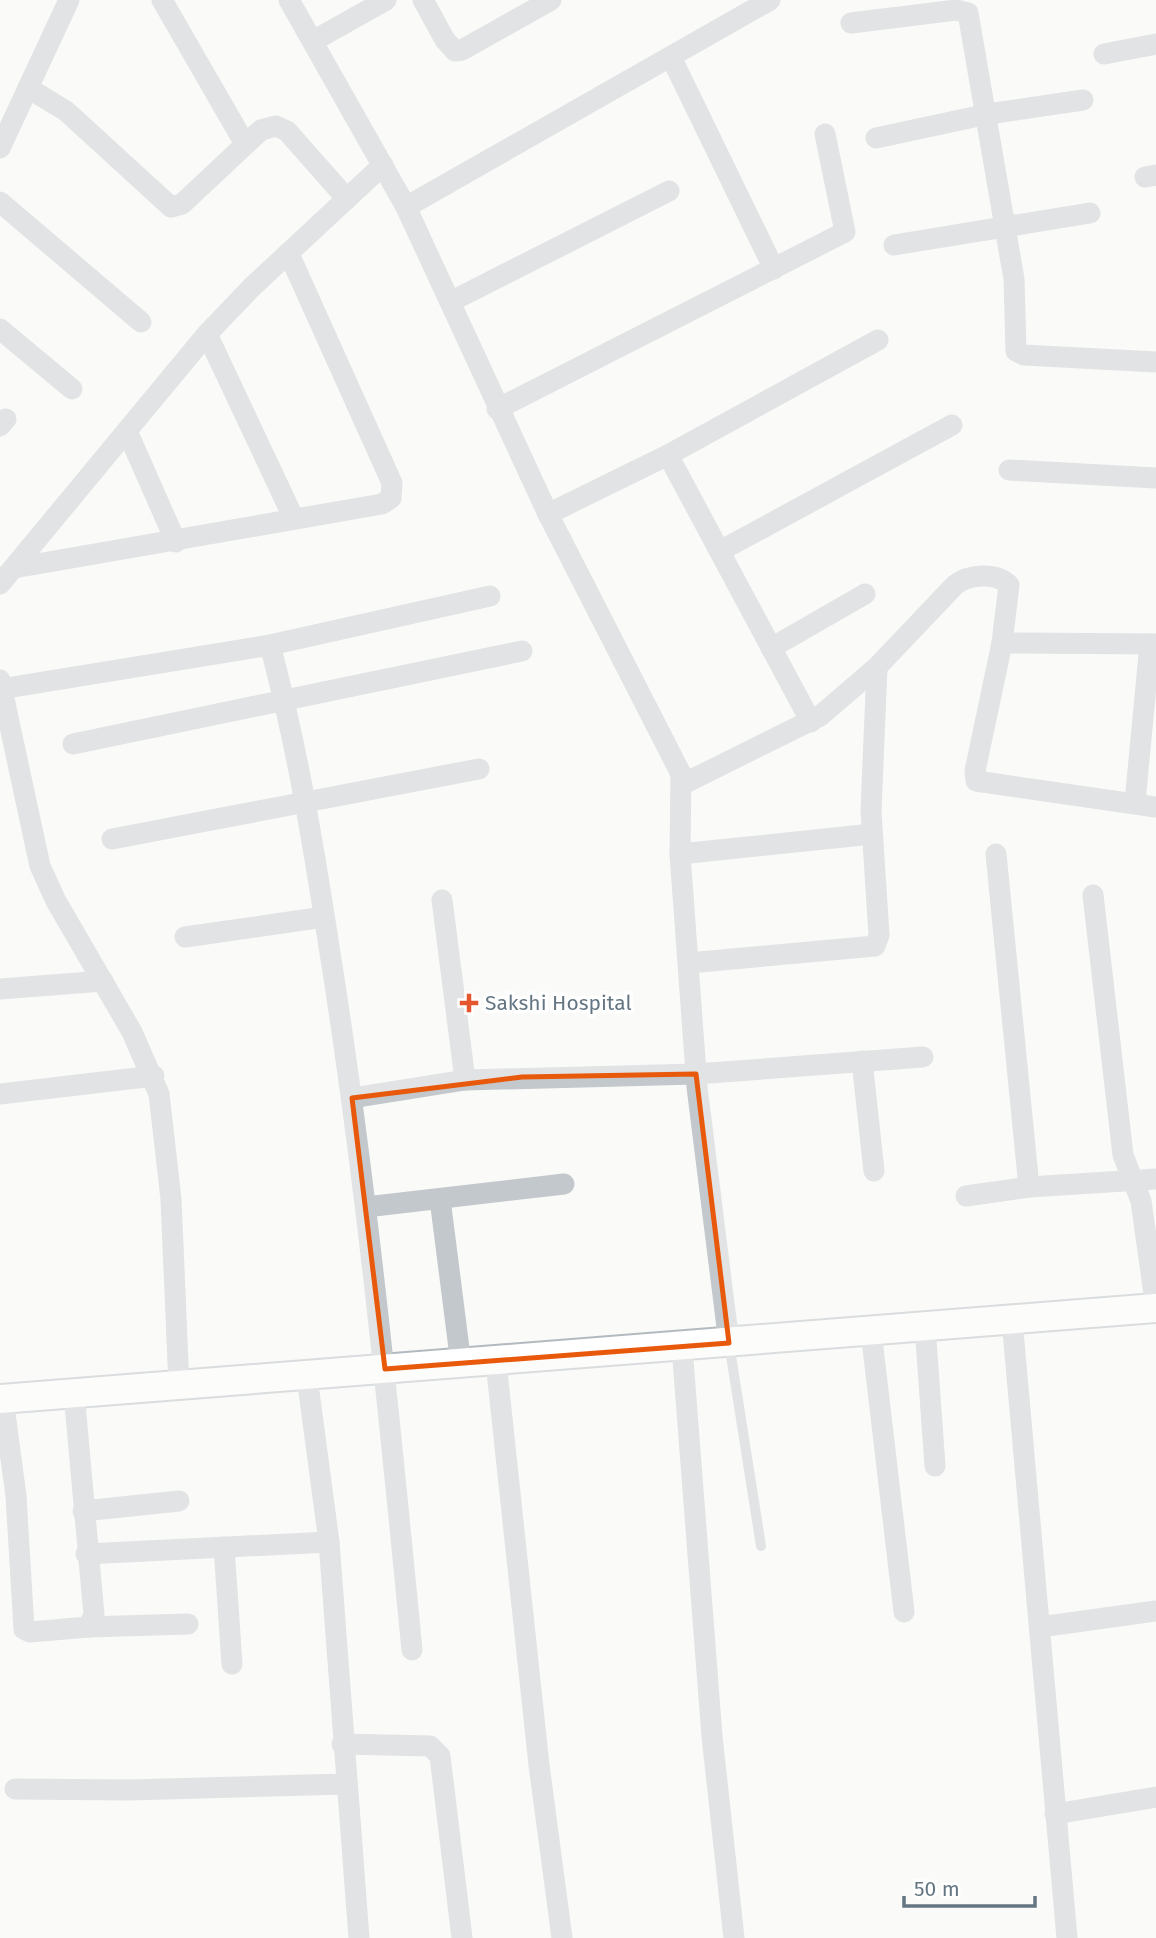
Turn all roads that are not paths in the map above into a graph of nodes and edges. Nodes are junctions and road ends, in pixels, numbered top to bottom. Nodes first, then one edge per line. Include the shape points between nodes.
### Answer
1 (69, 0) edge
2 (162, 0) edge
3 (289, 0) edge
4 (386, 0) edge
5 (423, 0) edge
6 (551, 0) edge
7 (770, 0) edge
8 (850, 23) dead end
9 (313, 41) junction
10 (1156, 44) edge
11 (1104, 54) dead end
12 (671, 57) junction
13 (28, 88) junction
14 (1083, 100) dead end
15 (988, 114) junction
16 (5, 122) edge
17 (825, 134) dead end
18 (876, 138) dead end
19 (245, 144) junction
20 (0, 148) edge
21 (383, 166) junction
22 (669, 191) dead end
23 (347, 199) junction
24 (0, 202) edge
25 (406, 207) junction
26 (1090, 214) dead end
27 (1006, 226) junction
28 (894, 245) dead end
29 (289, 254) junction
30 (774, 269) junction
31 (450, 302) junction
32 (141, 322) dead end
33 (0, 329) edge
34 (207, 334) junction
35 (878, 340) dead end
36 (1156, 362) edge
37 (72, 389) dead end
38 (497, 409) junction
39 (951, 425) dead end
40 (127, 431) junction
41 (668, 455) junction
42 (1009, 470) dead end
43 (1156, 478) edge
44 (548, 514) junction
45 (294, 519) junction
46 (176, 542) junction
47 (720, 551) junction
48 (7, 576) edge
49 (865, 594) dead end
50 (490, 596) dead end
51 (1002, 643) junction
52 (1153, 644) edge
53 (270, 645) junction
54 (771, 648) junction
55 (522, 651) dead end
56 (877, 667) junction
57 (1, 684) edge
58 (286, 701) junction
59 (811, 722) junction
60 (73, 744) dead end
61 (480, 769) dead end
62 (683, 784) junction
63 (1135, 802) junction
64 (307, 804) junction
65 (1156, 807) edge
66 (872, 834) junction
67 (112, 839) dead end
68 (680, 854) junction
69 (996, 854) dead end
70 (1094, 895) dead end
71 (442, 900) dead end
72 (324, 917) junction
73 (185, 937) dead end
74 (689, 963) junction
75 (103, 981) junction
76 (0, 989) edge
77 (923, 1057) dead end
78 (862, 1062) junction
79 (696, 1074) junction
80 (154, 1076) junction
81 (465, 1080) junction
82 (0, 1094) edge
83 (352, 1098) junction
84 (874, 1171) dead end
85 (1156, 1179) edge
86 (1135, 1181) junction
87 (564, 1184) dead end
88 (1029, 1187) junction
89 (966, 1196) dead end
90 (440, 1199) junction
91 (366, 1208) junction
92 (1156, 1308) edge
93 (1012, 1320) junction
94 (925, 1326) junction
95 (872, 1331) junction
96 (729, 1343) junction
97 (682, 1348) junction
98 (496, 1362) junction
99 (461, 1364) junction
100 (385, 1369) junction
101 (307, 1377) junction
102 (179, 1386) junction
103 (74, 1393) junction
104 (2, 1399) edge
105 (935, 1466) dead end
106 (179, 1501) dead end
107 (83, 1511) junction
108 (329, 1542) junction
109 (761, 1546) dead end
110 (224, 1547) junction
111 (86, 1554) junction
112 (1156, 1611) edge
113 (904, 1612) dead end
114 (188, 1624) dead end
115 (88, 1627) junction
116 (1040, 1627) junction
117 (412, 1650) dead end
118 (232, 1664) dead end
119 (342, 1744) junction
120 (345, 1784) junction
121 (15, 1789) dead end
122 (1156, 1797) edge
123 (1055, 1814) junction
124 (359, 1938) edge
125 (462, 1938) edge
126 (562, 1938) edge
127 (734, 1938) edge
128 (1067, 1938) edge

1 - 13 street
2 - 19 street
3 - 9 street
4 - 9 street
5 - 6 street via 455,51
7 - 12 street
8 - 15 street via 956,10 968,13
9 - 21 street
10 - 11 street
12 - 25 street
12 - 30 street
13 - 16 street
13 - 19 street via 66,111 171,207 182,204
14 - 15 street
15 - 18 street
15 - 27 street
16 - 20 street
17 - 30 street via 845,232
19 - 23 street via 270,126 286,131
21 - 23 street
21 - 25 street
22 - 31 street
23 - 29 street
24 - 32 street
25 - 31 street
26 - 27 street
27 - 28 street
27 - 36 street via 1014,279 1016,351
29 - 34 street
29 - 45 street via 394,491 382,504
30 - 38 street
31 - 38 street
33 - 37 street
34 - 40 street
34 - 45 street
35 - 41 street
38 - 44 street
39 - 47 street
40 - 46 street
40 - 48 street
41 - 44 street
41 - 47 street
42 - 43 street
44 - 62 street via 676,759
45 - 46 street
46 - 48 street
47 - 54 street
49 - 54 street
50 - 53 street
51 - 52 street
51 - 56 street via 1009,585 996,578 970,577 955,585
51 - 63 street via 976,781
52 - 63 street
53 - 57 street
53 - 58 street
54 - 59 street
55 - 58 street
56 - 59 street
56 - 66 street
57 - 75 street via 40,866
58 - 60 street
58 - 64 street
59 - 62 street
61 - 64 street
62 - 68 street
63 - 65 street
64 - 67 street
64 - 72 street
66 - 68 street
66 - 74 street via 879,935 875,946
68 - 74 street
69 - 88 street
70 - 86 street via 1123,1155
71 - 81 street
72 - 73 street
72 - 83 street
74 - 79 street
75 - 76 street
75 - 80 street
77 - 78 street
78 - 79 street
78 - 84 street
79 - 81 street
79 - 96 street
80 - 82 street
80 - 102 street via 163,1110 171,1199
81 - 83 street
83 - 91 street
85 - 86 street
86 - 88 street
86 - 92 street
87 - 90 street
88 - 89 street
90 - 91 street
90 - 99 street
91 - 100 street
92 - 93 main road
93 - 94 main road
93 - 116 street
94 - 95 main road
94 - 105 street
95 - 96 main road
95 - 113 street
96 - 97 main road
96 - 109 lane
97 - 98 main road
97 - 127 street via 711,1723
98 - 99 main road
98 - 126 street via 537,1751
99 - 100 main road
100 - 101 main road
100 - 117 street
101 - 102 main road
101 - 108 street
102 - 103 main road
103 - 104 main road
103 - 107 street
104 - 115 street via 16,1496 24,1629
106 - 107 street
107 - 111 street
108 - 110 street
108 - 119 street
110 - 111 street
110 - 118 street
111 - 115 street via 94,1615
112 - 116 street
114 - 115 street
116 - 123 street
119 - 120 street
119 - 125 street via 418,1744 437,1751
120 - 121 street
120 - 124 street
122 - 123 street
123 - 128 street

